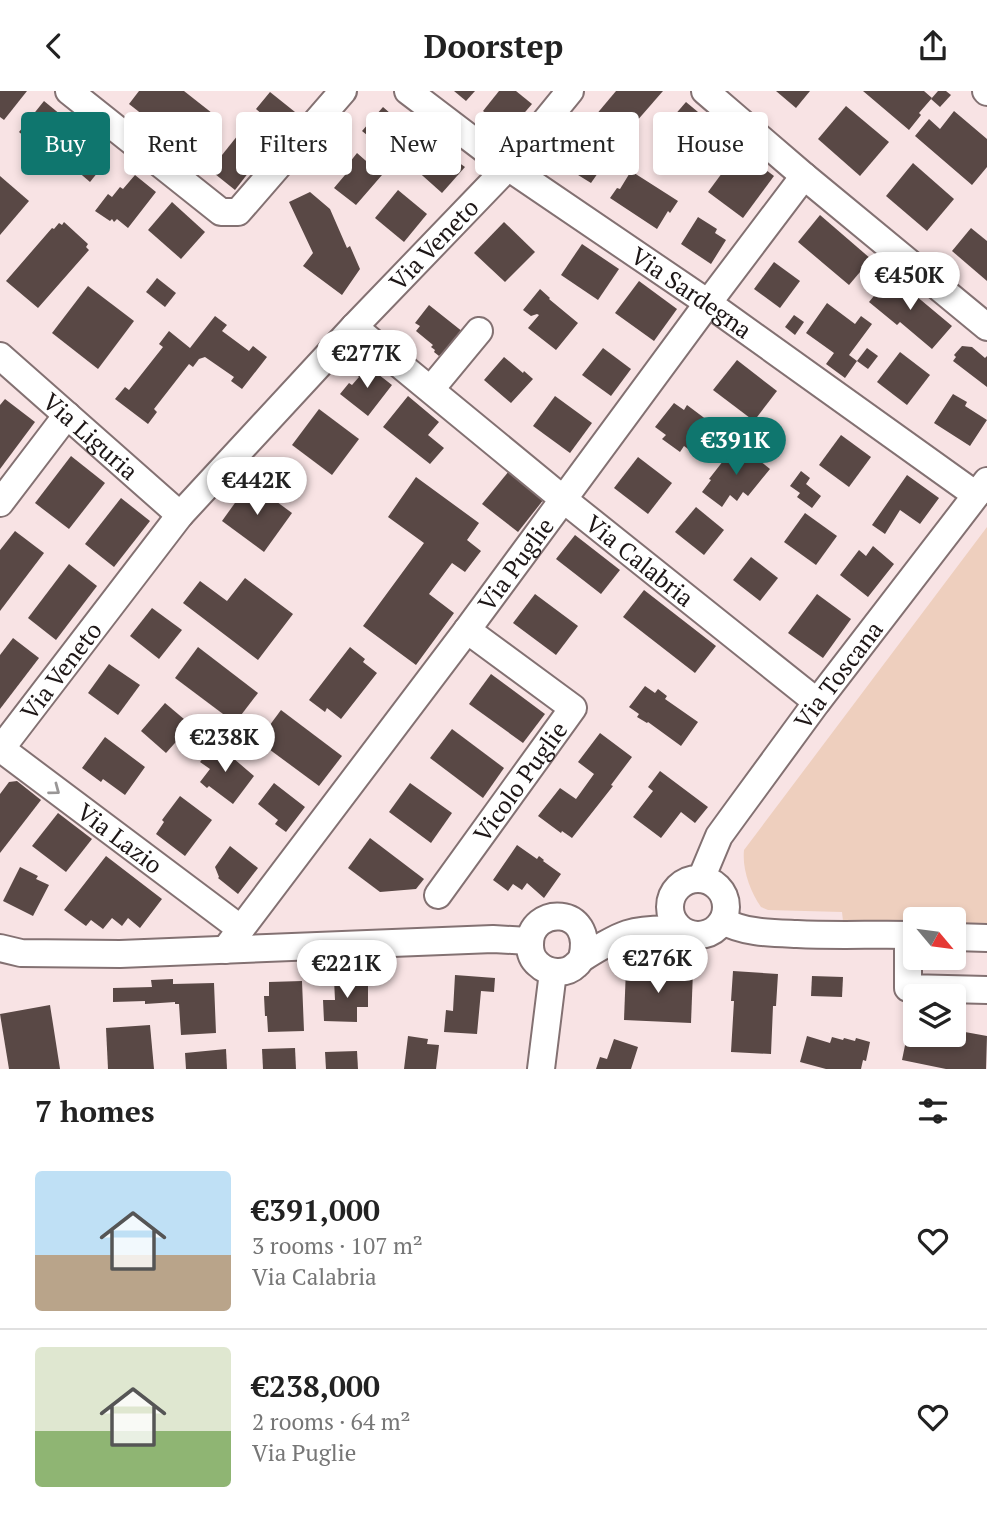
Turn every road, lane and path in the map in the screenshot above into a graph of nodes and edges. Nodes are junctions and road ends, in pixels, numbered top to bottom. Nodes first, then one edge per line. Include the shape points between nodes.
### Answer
1 (69, 91) edge
2 (343, 91) edge
3 (408, 91) edge
4 (570, 91) edge
5 (705, 91) edge
6 (553, 112) edge
7 (475, 142) edge
8 (500, 175) edge
9 (520, 175) edge
10 (804, 176) junction
11 (708, 303) junction
12 (355, 327) junction
13 (987, 327) edge
14 (478, 331) dead end
15 (0, 356) edge
16 (431, 389) junction
17 (67, 415) junction
18 (981, 488) edge
19 (563, 499) junction
20 (0, 503) edge
21 (180, 515) junction
22 (467, 630) junction
23 (817, 702) junction
24 (0, 749) edge
25 (701, 879) junction
26 (674, 892) junction
27 (438, 895) dead end
28 (573, 921) junction
29 (723, 921) junction
30 (680, 930) junction
31 (903, 935) edge
32 (966, 937) edge
33 (987, 938) edge
34 (233, 939) junction
35 (529, 941) junction
36 (0, 948) edge
37 (582, 958) junction
38 (909, 970) edge
39 (553, 972) junction
40 (987, 990) edge
41 (541, 1069) edge

1 - 2 street via 221,212 238,212
3 - 7 street, Via Sardegna
4 - 6 street, Via Veneto
5 - 10 street
8 - 12 street, Via Veneto
9 - 11 street, Via Sardegna
10 - 11 street, Via Puglie
10 - 13 street
11 - 18 street, Via Sardegna
11 - 19 street, Via Puglie
12 - 16 street, Via Calabria
12 - 21 street, Via Veneto
14 - 16 street
15 - 17 street, Via Liguria
16 - 19 street, Via Calabria
17 - 20 street
17 - 21 street, Via Liguria
18 - 23 street, Via Toscana
19 - 22 street, Via Puglie
19 - 23 street, Via Calabria
21 - 24 street, Via Veneto
22 - 27 street, Vicolo Puglie via 573,708
22 - 34 street, Via Puglie
23 - 25 street, Via Toscana via 719,836
24 -> 34 street, Via Lazio
25 - 26 street via 685,882
25 - 29 street via 723,894 727,908
26 - 28 street via 653,910 623,922
26 - 30 street via 672,919
28 - 35 street via 550,917 536,926
28 - 37 street via 583,931
29 - 30 street via 704,936
29 - 31 street via 770,933
30 - 37 street via 656,928 625,935
32 - 33 street
34 - 35 street
34 - 36 street via 120,954 21,953
35 - 39 street via 535,962
37 - 39 street via 575,967
38 - 40 street via 908,988
39 - 41 street

